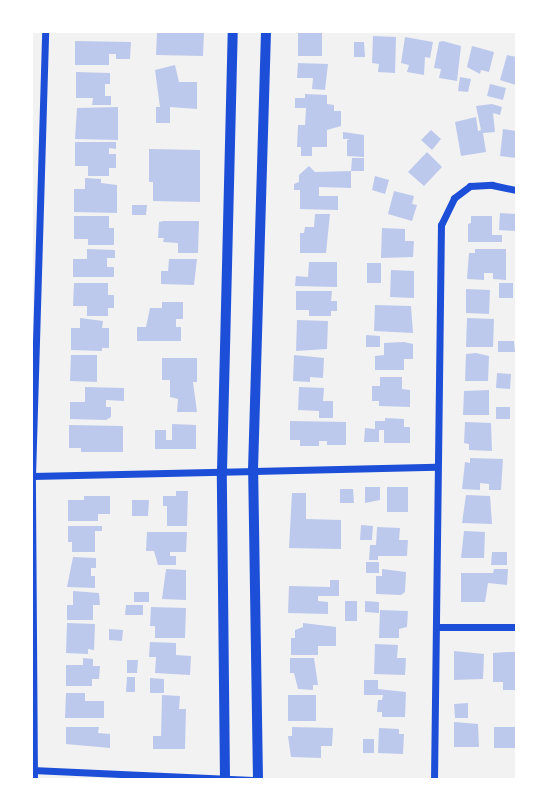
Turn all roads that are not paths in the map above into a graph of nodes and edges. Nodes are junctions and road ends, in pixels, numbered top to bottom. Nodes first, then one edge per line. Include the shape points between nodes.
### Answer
1 (45, 32) edge
2 (233, 32) edge
3 (266, 32) edge
4 (516, 190) edge
5 (436, 467) junction
6 (253, 470) junction
7 (222, 471) junction
8 (32, 476) edge
9 (436, 627) junction
10 (516, 628) edge
11 (33, 771) edge
12 (34, 779) edge
13 (225, 779) edge
14 (256, 779) edge
15 (434, 779) edge

1 - 8 street
2 - 7 street
3 - 6 street
4 - 5 street via 470,187 454,198 441,225
5 - 6 street
5 - 9 street
6 - 7 street
6 - 14 street
7 - 8 street
7 - 13 street
8 - 11 street
9 - 10 street
9 - 15 street
11 - 12 street
11 - 13 street
13 - 14 street

